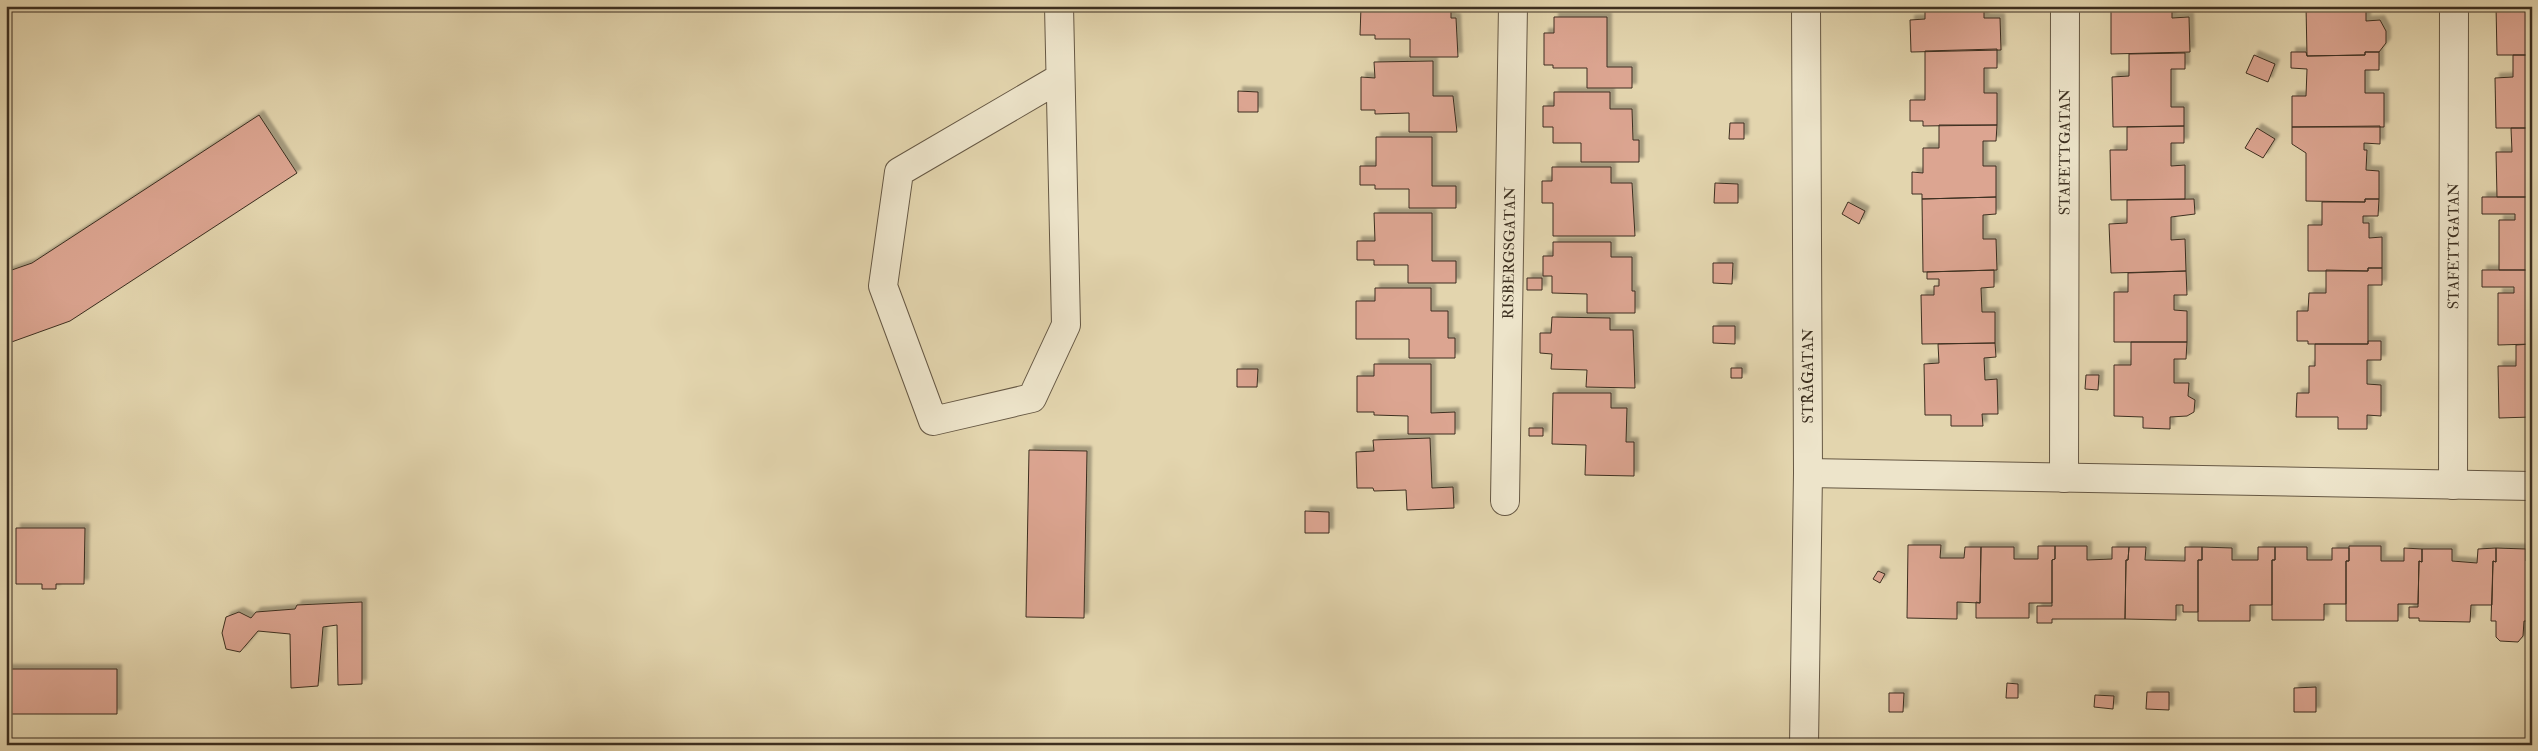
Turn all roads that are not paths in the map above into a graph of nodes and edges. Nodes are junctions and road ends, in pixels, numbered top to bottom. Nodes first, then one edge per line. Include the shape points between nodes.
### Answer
1 (1059, 6) edge
2 (1513, 6) edge
3 (1806, 6) edge
4 (2065, 6) edge
5 (2454, 6) edge
6 (1060, 78) junction
7 (1808, 473) junction
8 (2064, 478) junction
9 (2453, 485) junction
10 (2532, 486) edge
11 (1505, 501) dead end
12 (1804, 745) edge

1 - 6 street
2 - 11 street, RISBERGSGATAN
3 - 7 street, STRÅGATAN
4 - 8 street, STAFETTGATAN
5 - 9 street, STAFETTGATAN
6 - 6 street via 1066,325 1032,398 932,421 883,286 900,172
7 - 8 street
7 - 12 street, STRÅGATAN
8 - 9 street
9 - 10 street

